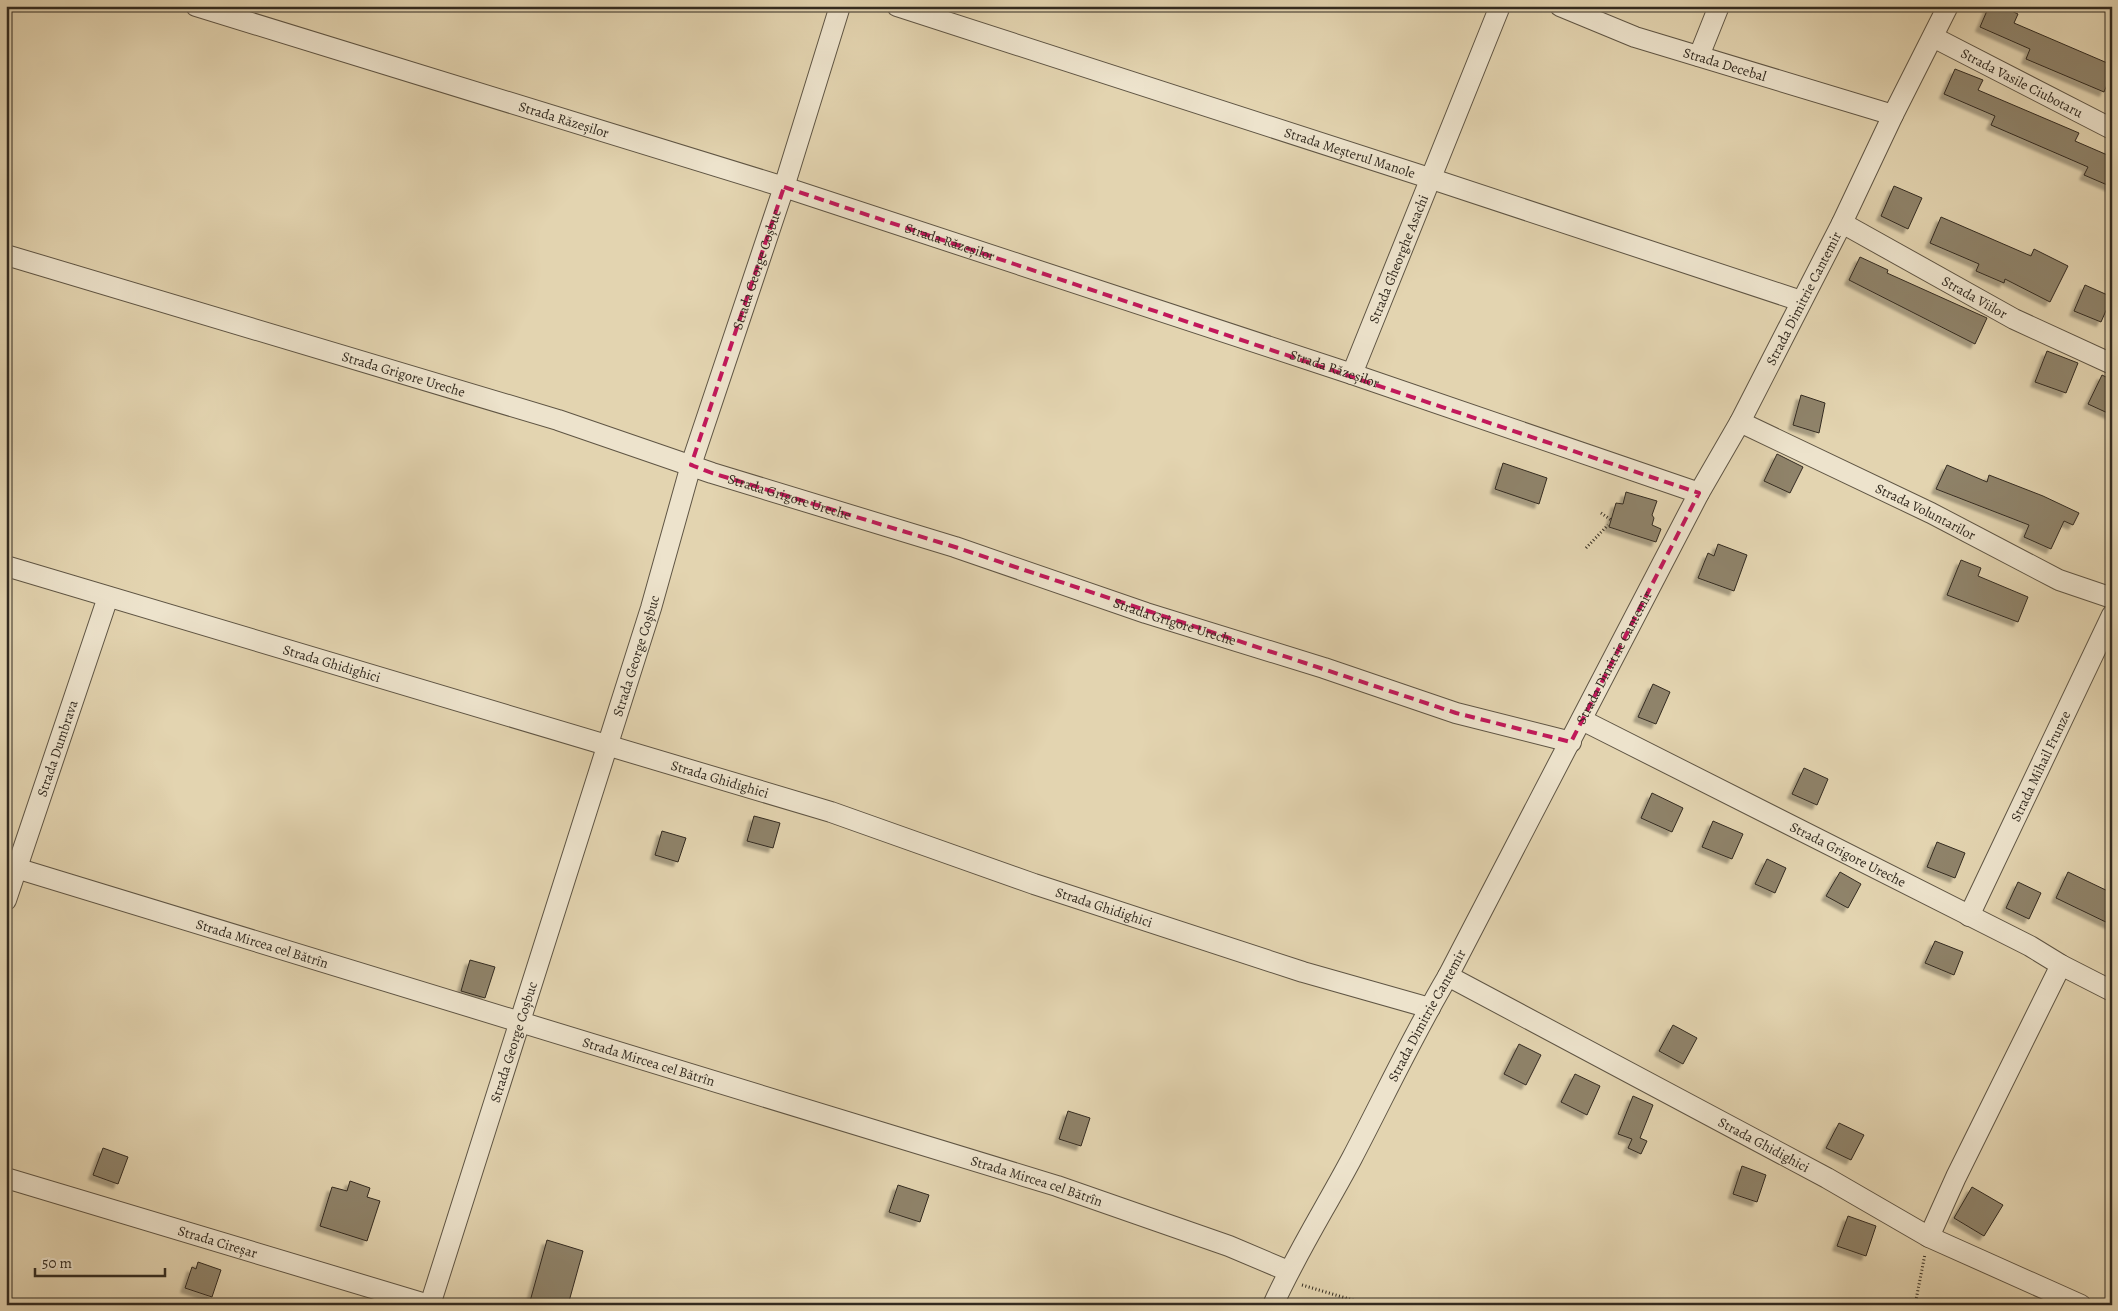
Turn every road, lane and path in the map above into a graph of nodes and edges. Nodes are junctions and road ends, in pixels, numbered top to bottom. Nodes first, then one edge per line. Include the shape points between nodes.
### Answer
1 (196, 6) edge
2 (840, 6) edge
3 (897, 6) edge
4 (1500, 6) edge
5 (1560, 6) edge
6 (1719, 6) edge
7 (1948, 6) edge
8 (1933, 37) junction
9 (1699, 56) junction
10 (1893, 114) junction
11 (2112, 129) edge
12 (1429, 178) junction
13 (784, 187) junction
14 (1842, 223) junction
15 (6, 255) edge
16 (1802, 301) junction
17 (2112, 364) edge
18 (1352, 374) junction
19 (1740, 422) junction
20 (691, 465) junction
21 (1700, 493) junction
22 (1601, 513) dead end
23 (1611, 520) dead end
24 (1608, 525) dead end
25 (1586, 548) dead end
26 (6, 566) edge
27 (108, 598) junction
28 (2112, 598) edge
29 (2112, 616) edge
30 (1582, 720) junction
31 (1571, 742) junction
32 (606, 746) junction
33 (11, 867) edge
34 (6, 900) edge
35 (1969, 916) junction
36 (2061, 965) junction
37 (1448, 976) junction
38 (2112, 990) edge
39 (1430, 1008) junction
40 (519, 1024) junction
41 (6, 1178) edge
42 (1929, 1237) junction
43 (1288, 1271) junction
44 (430, 1305) edge
45 (1272, 1305) edge
46 (1368, 1305) edge
47 (1915, 1305) edge
48 (2081, 1305) edge

1 - 13 street, Strada Răzeșilor
2 - 13 street, Strada George Coșbuc
3 - 12 street, Strada Meșterul Manole
4 - 12 street, Strada Gheorghe Asachi
5 - 9 street, Strada Decebal via 1635,37
6 - 9 street
7 - 8 street, Strada Dimitrie Cantemir
8 - 10 street, Strada Dimitrie Cantemir
8 - 11 street, Strada Vasile Ciubotaru
9 - 10 street, Strada Decebal
10 - 14 street, Strada Dimitrie Cantemir
12 - 16 street, Strada Meșterul Manole
12 - 18 street, Strada Gheorghe Asachi
13 - 18 street, Strada Răzeșilor
13 - 20 street, Strada George Coșbuc
14 - 16 street, Strada Dimitrie Cantemir
14 - 17 street, Strada Viilor via 2014,319
15 - 20 street, Strada Grigore Ureche via 558,420
16 - 19 street, Strada Dimitrie Cantemir
18 - 21 street, Strada Răzeșilor
19 - 21 street, Strada Dimitrie Cantemir
19 - 28 street, Strada Voluntarilor via 1931,513 2060,580
20 - 31 street, Strada Grigore Ureche via 956,547 1146,613 1456,713
20 - 32 street, Strada George Coșbuc
21 - 30 street, Strada Dimitrie Cantemir
22 - 23 path
24 - 25 path
26 - 27 street, Strada Ghidighici
27 - 32 street, Strada Ghidighici
27 - 33 street, Strada Dumbrava
29 - 35 street, Strada Mihail Frunze
30 - 31 street, Strada Dimitrie Cantemir
30 - 35 street, Strada Grigore Ureche
31 - 37 street, Strada Dimitrie Cantemir
32 - 39 street, Strada Ghidighici via 831,812 1034,884 1294,969
32 - 40 street, Strada George Coșbuc
33 - 34 street, Strada Dumbrava
33 - 40 street, Strada Mircea cel Bătrîn
35 - 36 street, Strada Grigore Ureche
36 - 38 street, Strada Grigore Ureche
36 - 42 street
37 - 39 street, Strada Dimitrie Cantemir
37 - 42 street, Strada Ghidighici via 1827,1178
39 - 43 street, Strada Dimitrie Cantemir via 1352,1159
40 - 43 street, Strada Mircea cel Bătrîn via 1056,1186 1228,1246
40 - 44 street, Strada George Coșbuc
41 - 44 street, Strada Cireșar
42 - 47 path
42 - 48 street, Strada Ghidighici
43 - 45 street, Strada Dimitrie Cantemir
43 - 46 path via 1305,1287

